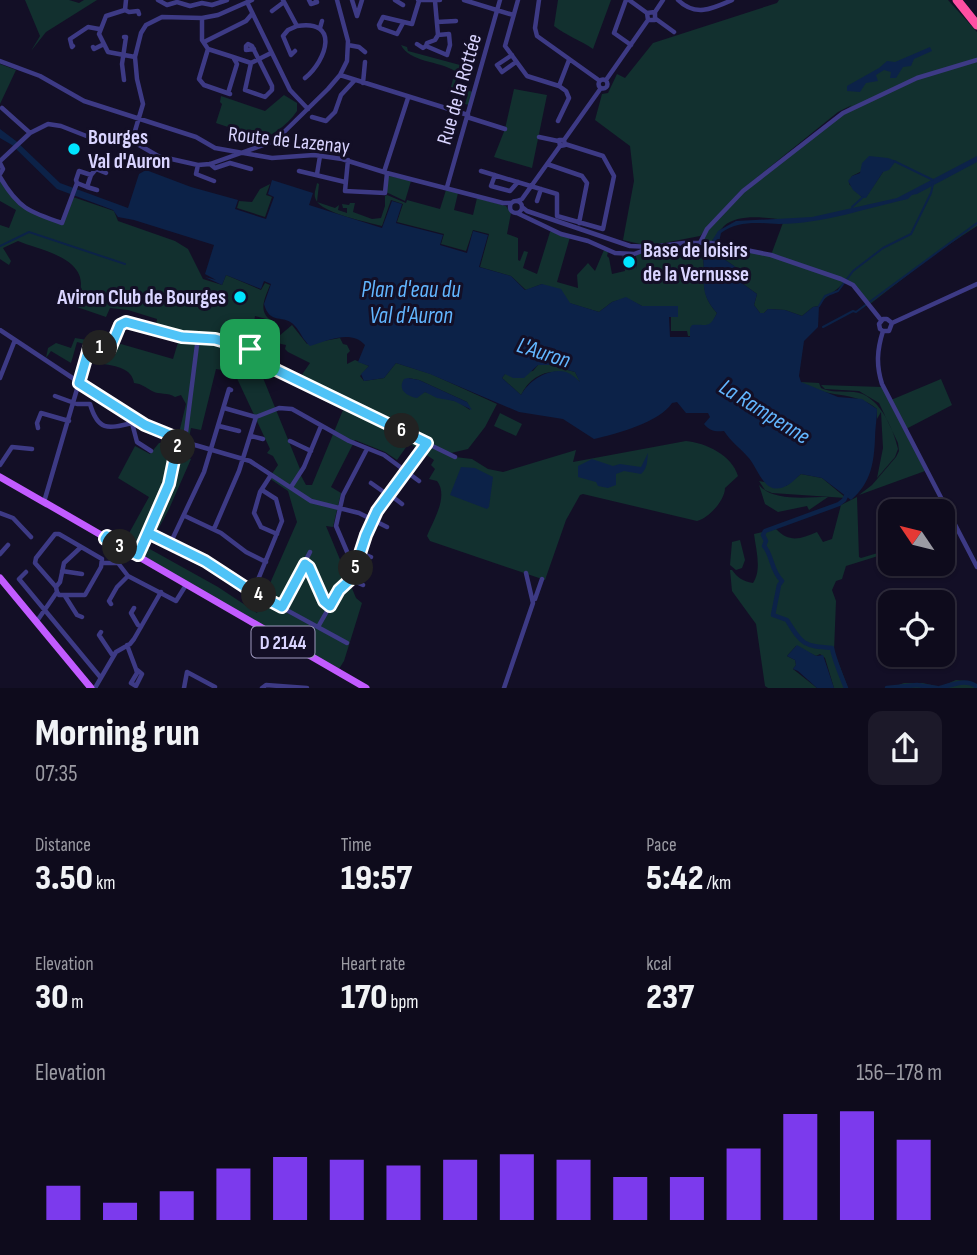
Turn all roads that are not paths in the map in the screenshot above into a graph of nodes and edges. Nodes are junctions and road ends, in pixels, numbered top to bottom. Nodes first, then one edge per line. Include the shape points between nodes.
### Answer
1 (126, 0) edge
2 (158, 0) edge
3 (227, 0) edge
4 (309, 0) edge
5 (316, 0) edge
6 (337, 0) edge
7 (352, 0) edge
8 (362, 0) edge
9 (395, 0) edge
10 (418, 0) edge
11 (438, 0) edge
12 (464, 0) edge
13 (500, 0) edge
14 (518, 0) edge
15 (539, 0) edge
16 (627, 0) edge
17 (663, 0) edge
18 (678, 0) edge
19 (732, 0) edge
20 (957, 0) edge
21 (249, 1) edge
22 (284, 1) edge
23 (172, 5) junction
24 (403, 5) dead end
25 (125, 10) junction
26 (497, 10) junction
27 (272, 11) dead end
28 (655, 12) junction
29 (647, 13) junction
30 (138, 14) dead end
31 (253, 14) junction
32 (513, 15) junction
33 (172, 16) junction
34 (202, 18) junction
35 (656, 19) junction
36 (649, 20) junction
37 (322, 21) dead end
38 (456, 21) dead end
39 (437, 22) junction
40 (403, 23) junction
41 (977, 25) edge
42 (297, 26) junction
43 (99, 29) junction
44 (320, 29) junction
45 (674, 32) dead end
46 (438, 36) junction
47 (124, 37) dead end
48 (204, 42) junction
49 (104, 44) junction
50 (417, 44) dead end
51 (348, 45) junction
52 (631, 45) junction
53 (74, 46) dead end
54 (426, 46) junction
55 (93, 47) dead end
56 (208, 49) junction
57 (254, 49) dead end
58 (295, 51) dead end
59 (365, 51) dead end
60 (271, 53) junction
61 (124, 55) junction
62 (512, 55) junction
63 (135, 57) junction
64 (233, 57) junction
65 (258, 59) junction
66 (569, 60) junction
67 (977, 60) edge
68 (0, 61) edge
69 (365, 62) dead end
70 (516, 62) junction
71 (251, 63) junction
72 (340, 75) junction
73 (305, 78) dead end
74 (124, 80) dead end
75 (354, 80) junction
76 (603, 81) junction
77 (363, 83) junction
78 (559, 86) junction
79 (408, 97) junction
80 (2, 108) dead end
81 (308, 109) junction
82 (468, 116) junction
83 (315, 118) dead end
84 (139, 119) junction
85 (558, 121) dead end
86 (505, 129) dead end
87 (30, 132) junction
88 (539, 137) dead end
89 (132, 141) junction
90 (562, 142) junction
91 (240, 153) junction
92 (320, 156) junction
93 (348, 160) junction
94 (209, 163) junction
95 (1, 164) edge
96 (547, 164) junction
97 (198, 165) junction
98 (299, 171) dead end
99 (481, 171) dead end
100 (106, 173) dead end
101 (386, 173) junction
102 (317, 174) junction
103 (91, 175) junction
104 (243, 175) dead end
105 (495, 175) junction
106 (0, 176) edge
107 (214, 181) dead end
108 (345, 182) junction
109 (518, 182) junction
110 (77, 184) junction
111 (531, 186) junction
112 (87, 187) junction
113 (447, 187) junction
114 (541, 189) junction
115 (97, 190) dead end
116 (537, 201) dead end
117 (510, 205) junction
118 (521, 206) junction
119 (579, 223) junction
120 (700, 243) junction
121 (639, 250) junction
122 (977, 284) edge
123 (881, 320) junction
124 (891, 323) junction
125 (0, 330) edge
126 (883, 331) junction
127 (15, 340) junction
128 (197, 340) junction
129 (0, 378) edge
130 (79, 383) junction
131 (231, 390) dead end
132 (55, 396) dead end
133 (74, 403) junction
134 (224, 408) junction
135 (256, 417) junction
136 (69, 421) junction
137 (133, 421) junction
138 (219, 426) junction
139 (321, 426) junction
140 (38, 428) dead end
141 (239, 431) dead end
142 (251, 436) junction
143 (263, 439) dead end
144 (182, 440) junction
145 (290, 440) dead end
146 (427, 443) junction
147 (32, 449) dead end
148 (367, 449) junction
149 (212, 450) junction
150 (151, 451) dead end
151 (311, 451) junction
152 (455, 457) dead end
153 (243, 459) junction
154 (0, 464) edge
155 (406, 471) junction
156 (272, 474) junction
157 (0, 477) edge
158 (419, 481) dead end
159 (371, 483) dead end
160 (291, 487) junction
161 (262, 490) junction
162 (388, 495) junction
163 (44, 502) junction
164 (402, 504) dead end
165 (340, 508) junction
166 (0, 513) edge
167 (185, 516) junction
168 (373, 519) junction
169 (387, 527) dead end
170 (214, 529) junction
171 (148, 533) junction
172 (277, 534) junction
173 (31, 537) dead end
174 (170, 544) junction
175 (8, 545) dead end
176 (80, 548) junction
177 (310, 552) dead end
178 (360, 553) junction
179 (0, 554) edge
180 (136, 555) junction
181 (372, 557) dead end
182 (265, 562) junction
183 (103, 563) junction
184 (305, 564) junction
185 (357, 564) junction
186 (977, 567) edge
187 (62, 571) junction
188 (26, 572) dead end
189 (526, 573) dead end
190 (82, 574) dead end
191 (128, 576) junction
192 (0, 578) edge
193 (542, 579) dead end
194 (352, 580) junction
195 (186, 585) junction
196 (363, 585) dead end
197 (56, 589) junction
198 (161, 592) junction
199 (253, 592) junction
200 (65, 596) junction
201 (533, 603) junction
202 (111, 604) dead end
203 (330, 606) junction
204 (282, 607) junction
205 (134, 608) dead end
206 (44, 609) junction
207 (82, 617) dead end
208 (36, 622) junction
209 (141, 626) junction
210 (318, 627) junction
211 (101, 632) dead end
212 (347, 643) dead end
213 (127, 645) junction
214 (113, 656) junction
215 (136, 669) dead end
216 (101, 678) junction
217 (215, 687) edge
218 (93, 688) edge
219 (184, 688) edge
220 (262, 688) edge
221 (307, 688) edge
222 (366, 688) edge
223 (504, 688) edge

1 - 25 street
2 - 23 street
3 - 23 street via 212,5
4 - 5 street via 311,5
6 - 51 street
7 - 8 street via 357,16
9 - 24 street
10 - 11 street
10 - 40 street via 412,24
11 - 39 street
12 - 26 street
13 - 26 street, Rue de la Rottée
14 - 32 street
15 - 66 street via 537,36
16 - 29 street
16 - 52 street via 614,33
17 - 28 street
18 - 19 street via 694,11
20 - 41 highway
21 - 31 street
21 - 34 street
22 - 27 street
22 - 42 street
23 - 33 street
25 - 30 street
25 - 43 street via 108,14
26 - 32 street
26 - 82 street, Rue de la Rottée
28 - 29 street
28 - 35 street
29 - 36 street
31 - 48 street
31 - 60 street
32 - 62 street via 505,46
33 - 34 street
33 - 63 street via 146,25
34 - 48 street
35 - 36 street
35 - 45 street
36 - 52 street
37 - 44 street
38 - 39 street
39 - 46 street
40 - 40 street via 397,34 379,25 383,17
42 - 44 street
42 - 58 street via 283,36 290,55
43 - 49 street
43 - 53 street via 88,27 70,39
44 - 73 street via 325,41 323,56
46 - 54 street
46 - 54 street via 449,34 447,55
47 - 61 street
48 - 56 street
49 - 55 street
49 - 61 street via 108,52
50 - 54 street
51 - 59 street
51 - 72 street
52 - 76 street
56 - 64 street
56 - 64 street via 199,79 204,86 230,92 237,64
57 - 65 street
60 - 65 street
60 - 81 street via 290,90
61 - 63 street
61 - 74 street
62 - 70 street
62 - 70 street via 497,65 502,72
63 - 84 street via 143,104
64 - 71 street
65 - 71 street
65 - 71 street via 272,86 265,97 245,90
66 - 76 street
66 - 78 street
67 - 120 street via 918,78 843,113 743,191 707,229
68 - 84 street, Route de Lazenay via 40,76 84,101
69 - 77 street
70 - 78 street via 530,78
72 - 75 street
72 - 81 street
75 - 77 street
75 - 83 street via 332,116 326,121
76 - 90 street
77 - 79 street
78 - 85 street via 569,98
79 - 82 street
79 - 101 street
80 - 87 street
81 - 91 street via 275,139
82 - 86 street
82 - 113 street, Rue de la Rottée
84 - 89 street
84 - 91 street, Route de Lazenay
87 - 89 street via 48,124 61,125 89,136
87 - 95 street
88 - 90 street
89 - 97 street via 158,156
90 - 96 street
90 - 119 street via 603,156 614,176 603,229
91 - 92 street, Route de Lazenay via 271,158
91 - 94 street
92 - 93 street, Route de Lazenay
92 - 102 street
93 - 101 street, Route de Lazenay
93 - 108 street
94 - 97 street
94 - 104 street via 215,168 230,163 248,168
95 - 106 street
96 - 111 street
96 - 119 street via 586,180
97 - 107 street via 196,174
98 - 102 street
99 - 105 street
100 - 103 street via 96,169
101 - 108 street via 385,193 345,191
101 - 113 street, Route de Lazenay
102 - 108 street
103 - 110 street via 79,171
103 - 112 street
105 - 109 street
105 - 109 street via 491,186 510,191
106 - 110 street via 21,206 62,223
109 - 111 street
110 - 112 street
111 - 114 street
111 - 118 street
112 - 115 street
113 - 117 street, Route de Lazenay
114 - 116 street
114 - 119 street via 559,195 557,216
117 - 118 street, Route de Lazenay
117 - 118 street via 512,212
118 - 121 street
118 - 121 street via 561,234 615,253
120 - 121 street
120 - 123 street via 771,255 841,279 853,285
122 - 124 street
123 - 124 street
123 - 126 street
124 - 126 street via 890,330
125 - 127 street
126 - 186 street via 877,362 882,384
127 - 129 street
127 - 130 street
128 - 130 street via 124,322 111,348 89,348
128 - 144 street
128 - 146 street via 250,349 266,365
130 - 133 street
130 - 137 street
131 - 134 street
132 - 133 street
133 - 136 street
133 - 137 street via 90,404 106,427
134 - 135 street
134 - 138 street
135 - 139 street via 289,408
135 - 142 street
136 - 140 street via 41,413
136 - 163 street
137 - 144 street
137 - 150 street via 137,442
138 - 141 street
138 - 149 street
139 - 148 street
139 - 151 street
142 - 143 street
142 - 153 street
144 - 149 street
144 - 171 street
145 - 151 street
146 - 152 street
146 - 155 street
147 - 154 street via 12,447
148 - 155 street
148 - 165 street
149 - 153 street
149 - 167 street
151 - 160 street
153 - 156 street
153 - 170 street
155 - 158 street
155 - 162 street
156 - 160 street
156 - 161 street
157 - 163 main road, D 2144
159 - 162 street
160 - 165 street via 311,501
161 - 172 street via 276,501 282,521
161 - 172 street via 255,517 261,527
162 - 164 street
162 - 168 street
163 - 180 main road, D 2144
165 - 168 street
165 - 185 street via 336,527 351,561
166 - 173 street via 13,518
167 - 170 street
167 - 174 street
168 - 169 street
168 - 178 street
170 - 182 street
171 - 174 street
171 - 180 street
172 - 182 street
174 - 199 street via 222,570
175 - 179 street
176 - 183 street
176 - 187 street via 64,562
176 - 197 street via 55,534 36,558 35,563
177 - 184 street
178 - 181 street
178 - 185 street
180 - 195 main road, D 2144
182 - 199 street
183 - 191 street via 118,563
183 - 200 street via 85,595
184 - 203 street
184 - 204 street
185 - 194 street
187 - 190 street
187 - 197 street
188 - 206 street via 19,579
189 - 201 street
191 - 198 street
191 - 202 street via 117,587
192 - 208 main road
193 - 201 street
194 - 196 street
194 - 203 street via 343,584
195 - 198 street via 176,601
195 - 222 main road, D 2144
197 - 200 street
197 - 206 street
198 - 209 street
199 - 204 street
200 - 207 street
201 - 223 street
203 - 210 street
204 - 210 street
205 - 209 street via 131,613
206 - 208 street
206 - 216 street
208 - 218 main road
209 - 213 street
210 - 212 street
211 - 214 street
213 - 214 street
213 - 215 street
214 - 216 street
216 - 218 street
217 - 219 street via 187,672
220 - 221 street

